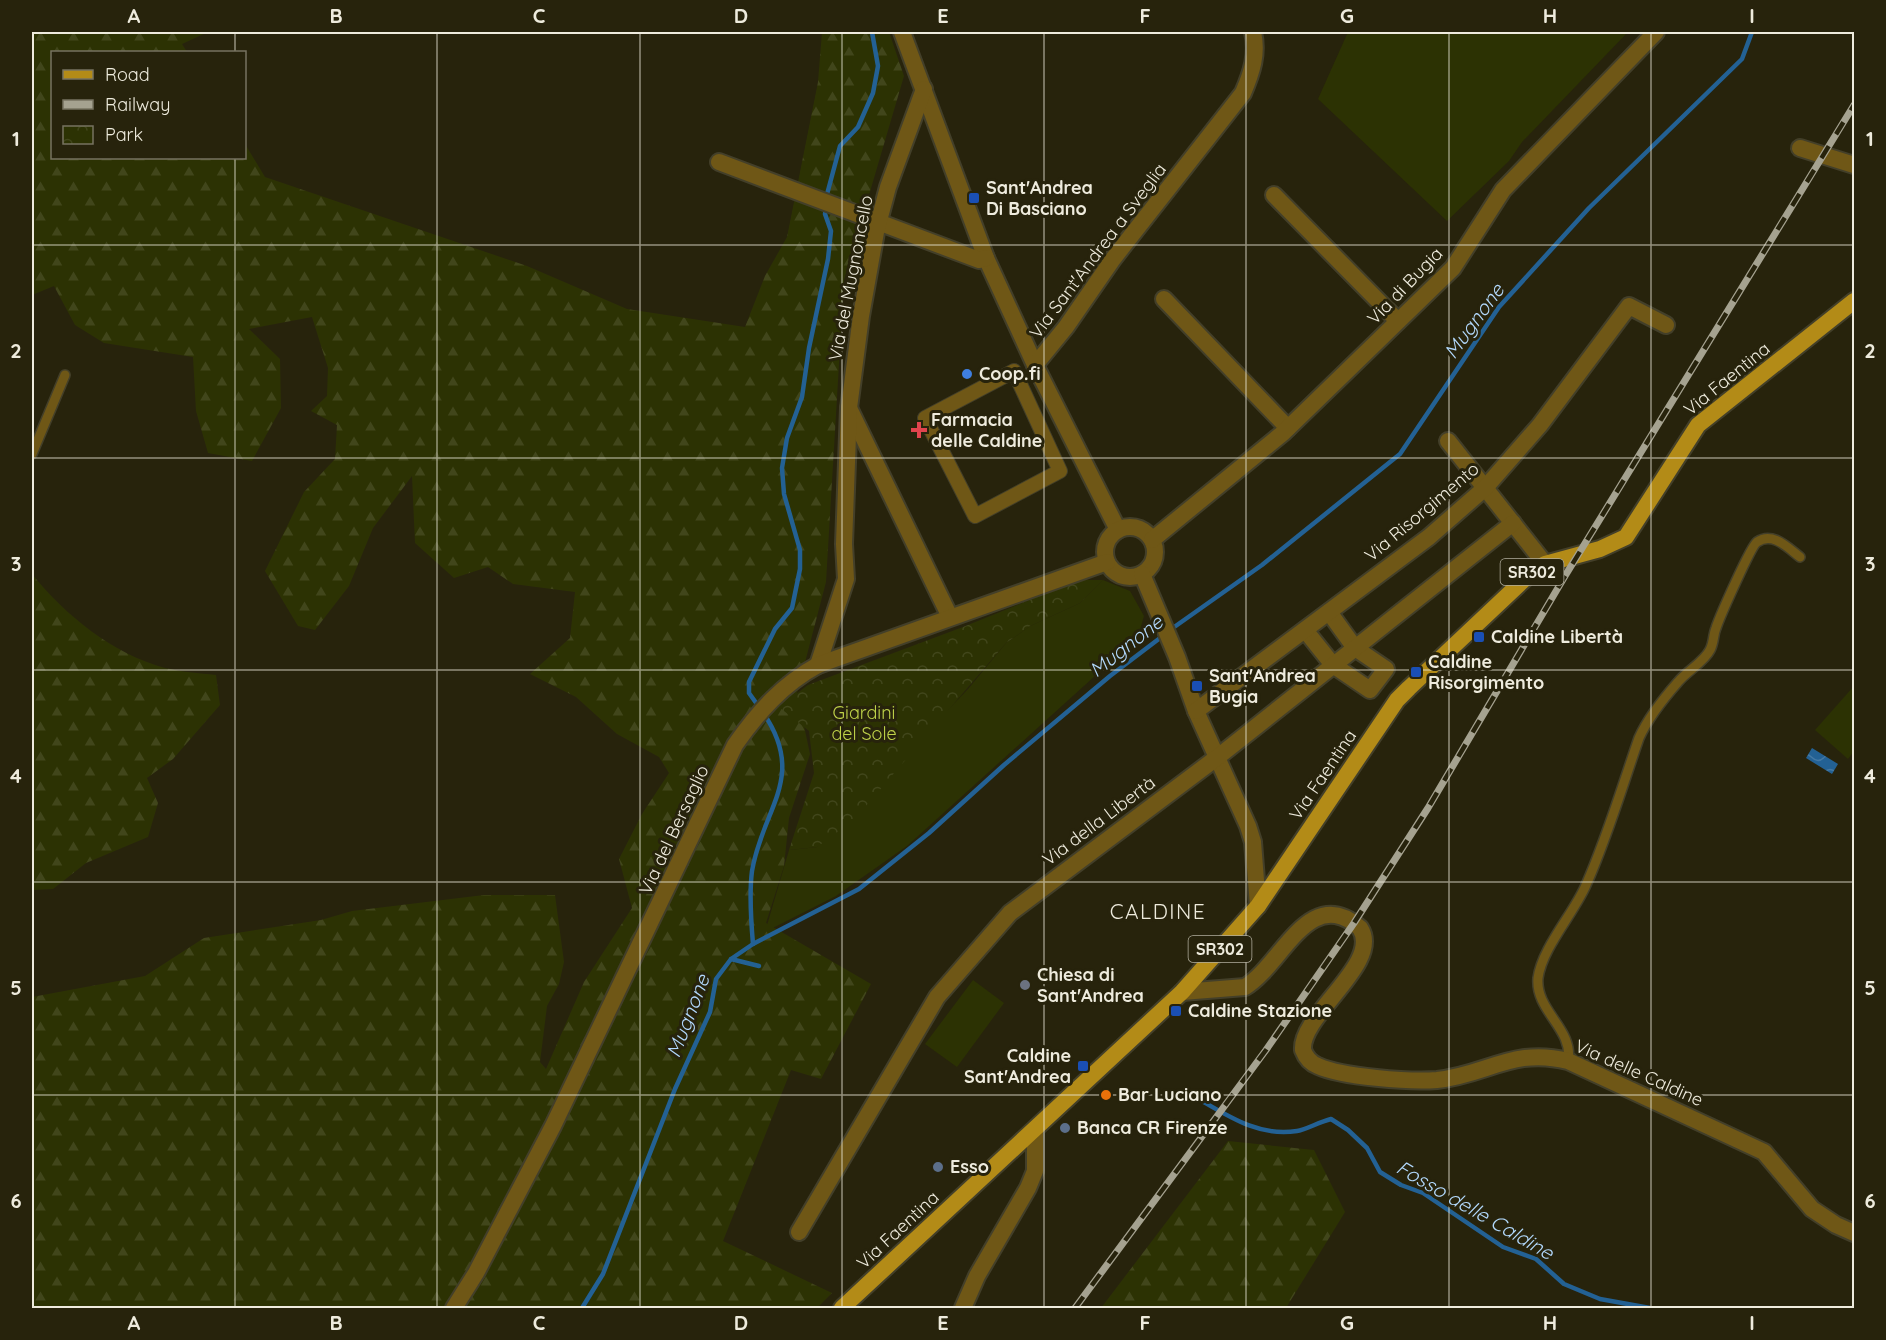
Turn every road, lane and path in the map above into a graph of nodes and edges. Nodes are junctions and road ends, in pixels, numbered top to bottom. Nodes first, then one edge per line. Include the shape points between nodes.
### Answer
1 (1253, 32) edge
2 (1656, 32) edge
3 (908, 36) edge
4 (924, 89) junction
5 (1800, 148) dead end
6 (719, 162) dead end
7 (1854, 165) edge
8 (1274, 195) dead end
9 (879, 223) junction
10 (986, 258) junction
11 (1164, 299) dead end
12 (1854, 301) edge
13 (1398, 321) junction
14 (1666, 326) dead end
15 (1035, 365) junction
16 (65, 375) dead end
17 (849, 408) junction
18 (926, 418) joint
19 (1288, 428) junction
20 (1448, 441) dead end
21 (32, 454) edge
22 (1485, 488) junction
23 (1513, 523) junction
24 (1118, 530) junction
25 (1152, 540) junction
26 (1800, 557) dead end
27 (1107, 562) junction
28 (1545, 564) junction
29 (1142, 574) junction
30 (1329, 612) junction
31 (950, 617) junction
32 (1305, 630) junction
33 (1355, 648) junction
34 (818, 665) junction
35 (1333, 665) junction
36 (1196, 711) junction
37 (1219, 756) junction
38 (1258, 906) junction
39 (1182, 992) junction
40 (1568, 1061) junction
41 (1035, 1131) junction
42 (799, 1232) dead end
43 (1854, 1233) edge
44 (454, 1308) edge
45 (842, 1308) edge
46 (963, 1308) edge

1 - 15 street, Via Sant'Andrea a Sveglia via 1256,47 1244,93 1113,258
2 - 13 street, Via di Bugia via 1503,190 1453,268
3 - 4 street
4 - 9 street, Via del Mugnoncello
4 - 10 street
5 - 7 street
6 - 9 street
8 - 13 street
9 - 10 street via 980,260
9 - 17 street, Via del Mugnoncello
10 - 15 street
11 - 19 street
12 - 28 main road, Via Faentina / SR302 via 1698,424 1626,537
13 - 19 street, Via di Bugia
14 - 22 street, Via Risorgimento via 1629,306 1540,425
15 - 24 street, Via Sant'Andrea a Sveglia
16 - 21 lane
17 - 31 street
17 - 34 street, Via del Mugnoncello via 846,579
18 - 18 street via 1014,371 1060,471 975,516
19 - 25 street, Via di Bugia
20 - 22 street
22 - 23 street
22 - 30 street, Via Risorgimento via 1429,537
23 - 28 street
23 - 33 street, Via della Libertà
24 - 25 street via 1134,527
24 - 27 street via 1106,545
25 - 29 street via 1155,557
26 - 40 lane via 1778,540 1756,542 1716,627 1710,650 1678,682 1639,738 1586,885 1540,970 1539,994 1567,1040
27 - 29 street via 1120,574
27 - 31 street, Via del Bersaglio
28 - 38 main road, Via Faentina / SR302 via 1397,700
29 - 36 street via 1178,657
30 - 32 street, Via Risorgimento
30 - 33 street
31 - 34 street, Via del Bersaglio
32 - 35 street
32 - 36 street, Via Risorgimento
33 - 35 street, Via della Libertà
33 - 35 street via 1386,669 1370,690
34 - 44 street, Via del Bersaglio via 799,675 767,704 735,746 553,1126
35 - 37 street, Via della Libertà
36 - 37 street
37 - 38 street via 1253,842
37 - 42 street, Via della Libertà via 1010,913 937,997
38 - 39 main road, Via Faentina / SR302
39 - 40 street, Via delle Caldine via 1245,987 1304,927 1319,916 1338,914 1360,928 1364,940 1352,970 1303,1040 1304,1053 1312,1063 1350,1073 1429,1080 1525,1056
39 - 41 main road, Via Faentina / SR302
40 - 43 street, Via delle Caldine via 1764,1152 1812,1209
41 - 45 main road, Via Faentina / SR302
41 - 46 street via 1035,1170 1028,1188

